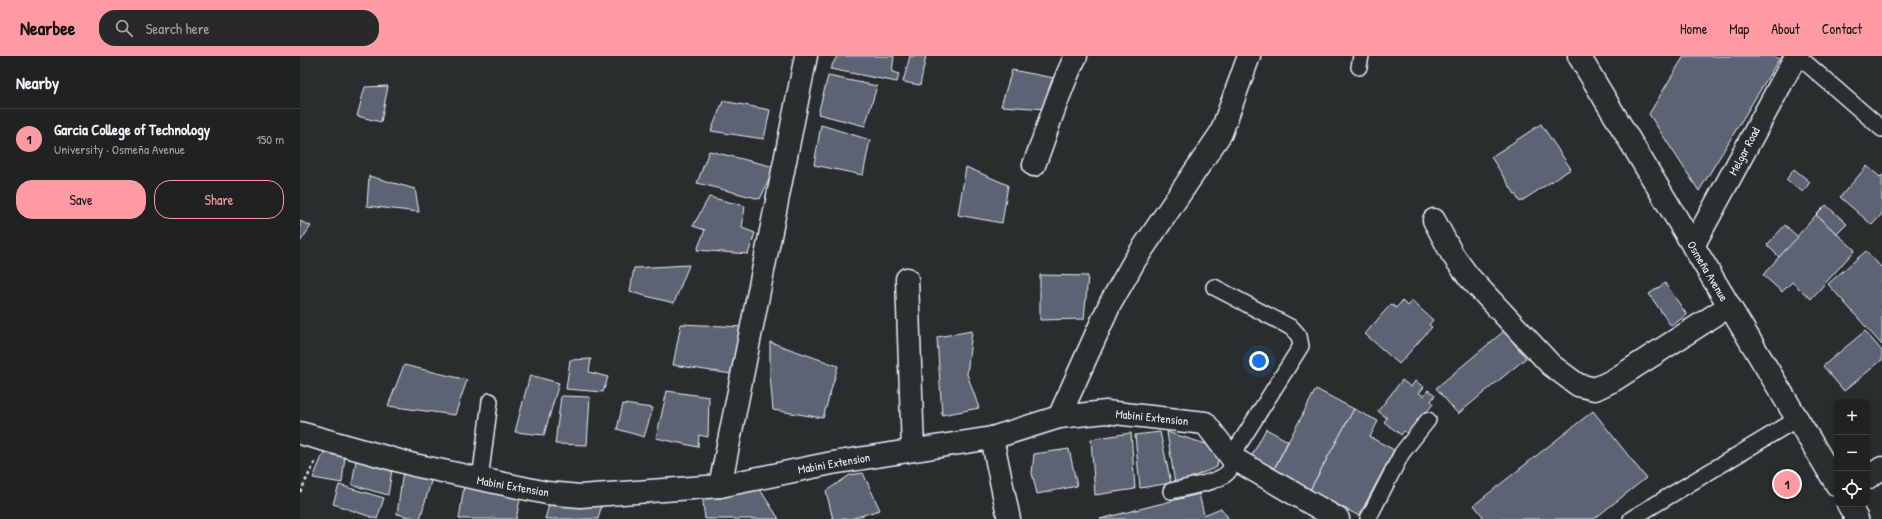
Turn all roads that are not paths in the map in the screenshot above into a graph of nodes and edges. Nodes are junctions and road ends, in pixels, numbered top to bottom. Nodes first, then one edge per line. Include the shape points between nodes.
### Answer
1 (806, 56) edge
2 (1076, 56) edge
3 (1249, 56) edge
4 (1579, 56) edge
5 (1797, 56) edge
6 (1882, 129) edge
7 (1034, 165) dead end
8 (1434, 220) dead end
9 (1693, 246) junction
10 (907, 279) dead end
11 (1214, 287) dead end
12 (1729, 306) junction
13 (490, 402) dead end
14 (1059, 417) junction
15 (1797, 419) junction
16 (1428, 420) dead end
17 (300, 433) edge
18 (992, 438) junction
19 (913, 450) junction
20 (1231, 457) junction
21 (1882, 468) edge
22 (1870, 476) edge
23 (480, 480) junction
24 (1834, 480) edge
25 (720, 486) junction
26 (1172, 490) dead end
27 (1850, 507) edge
28 (1009, 519) edge
29 (1338, 519) edge
30 (1368, 519) edge
31 (1631, 519) edge
32 (1857, 519) edge

1 - 25 street
2 - 7 street via 1060,90
3 - 14 street via 1221,133 1135,260 1110,304
4 - 9 street, Osmeña Avenue
5 - 6 lane
5 - 9 street, Melgar Road
8 - 12 street via 1452,254 1468,276 1551,364 1578,385 1595,389 1614,380
9 - 12 street, Osmeña Avenue
10 - 19 street
11 - 20 lane via 1292,328 1299,336 1301,346
12 - 15 street, Osmeña Avenue
13 - 23 lane
14 - 18 street, Mabini Extension
14 - 20 street, Mabini Extension via 1106,412 1205,423
15 - 24 street, Osmeña Avenue
15 - 31 lane
16 - 30 lane via 1402,453
17 - 23 street, Mabini Extension via 414,465
18 - 19 street, Mabini Extension
18 - 28 street
19 - 25 street, Mabini Extension via 832,463
20 - 26 lane via 1230,470 1223,477
20 - 29 street, Mabini Extension
21 - 22 street
23 - 25 street, Mabini Extension via 547,493 580,496
27 - 32 street

